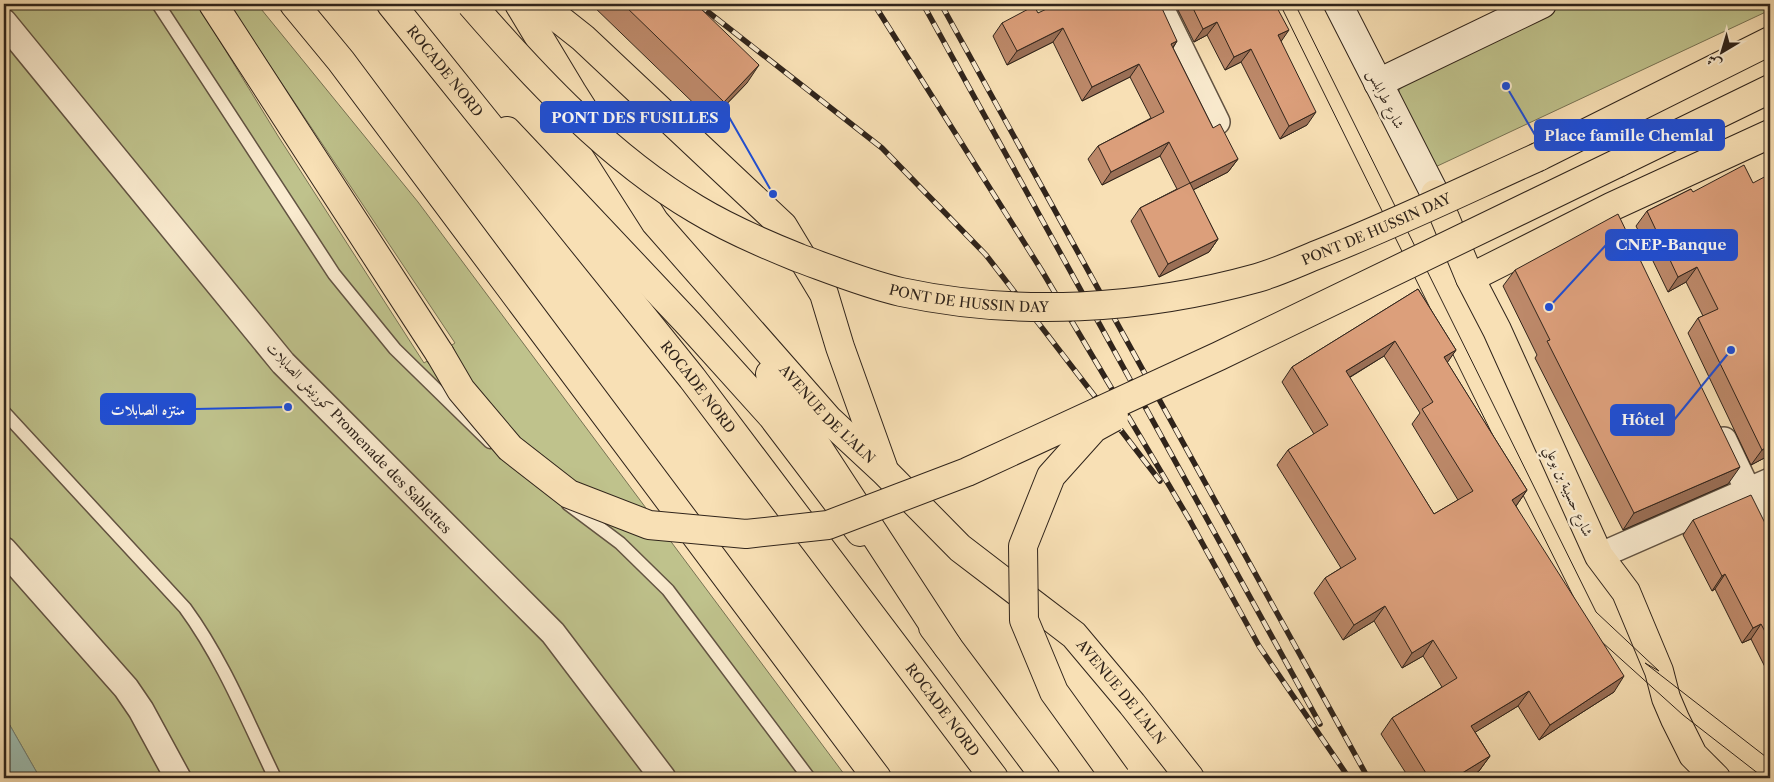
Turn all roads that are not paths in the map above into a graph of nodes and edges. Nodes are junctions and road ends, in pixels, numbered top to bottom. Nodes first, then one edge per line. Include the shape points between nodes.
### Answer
1 (158, 4) edge
2 (213, 4) edge
3 (294, 4) edge
4 (391, 4) edge
5 (471, 4) edge
6 (519, 4) edge
7 (540, 4) edge
8 (1159, 4) edge
9 (1338, 4) edge
10 (1542, 4) edge
11 (4, 22) edge
12 (410, 28) junction
13 (1770, 41) edge
14 (1378, 83) junction
15 (1770, 89) edge
16 (1217, 122) dead end
17 (1770, 134) edge
18 (1435, 194) joint
19 (655, 222) junction
20 (1470, 278) junction
21 (1219, 356) junction
22 (4, 412) edge
23 (1714, 420) edge
24 (884, 471) junction
25 (1759, 486) edge
26 (1770, 537) edge
27 (4, 550) edge
28 (1599, 556) junction
29 (948, 647) junction
30 (1700, 767) edge
31 (178, 778) edge
32 (275, 778) edge
33 (663, 778) edge
34 (809, 778) edge
35 (877, 778) edge
36 (994, 778) edge
37 (1046, 778) edge
38 (1116, 778) edge
39 (1190, 778) edge
40 (1716, 778) edge

1 - 34 lane via 301,227 382,336 492,444 620,543 648,569 689,616
2 - 21 main road, bridge via 461,390 510,448 569,494 649,525 746,534 828,525 967,472
3 - 35 main road via 341,61
4 - 12 main road, ROCADE NORD
5 - 13 main road, PONT DE HUSSIN DAY, bridge via 519,60 575,115 638,168 695,209 756,241 836,272 900,292 970,302 1056,308 1140,302 1259,278 1358,239 1538,157
6 - 19 main road, AVENUE DE L'ALN
7 - 24 main road via 583,38 783,226 824,294
8 - 16 street
9 - 14 main road, شارع طرابلس
10 - 14 main road
11 - 33 street, كورنيش الصابلات Promenade des Sablettes via 283,364 553,633
12 - 29 main road via 772,416
12 - 36 main road, ROCADE NORD via 692,378
14 - 18 main road, شارع طرابلس
15 - 21 main road, bridge
17 - 20 main road via 1616,216
18 - 20 main road, شارع حسيبة بن بوعلي
19 - 24 main road, AVENUE DE L'ALN via 828,419
19 - 29 main road via 754,350
20 - 28 main road, شارع حسيبة بن بوعلي via 1497,330
21 - 38 main road, bridge via 1094,428 1051,476 1023,546 1024,620 1054,692
22 - 32 lane via 185,608 224,671
23 - 25 street
24 - 39 main road, AVENUE DE L'ALN via 960,548 1074,635
25 - 26 street
25 - 28 street
27 - 31 street via 126,688 142,710
28 - 30 main road, شارع حسيبة بن بوعلي via 1626,592 1659,671 1666,698
29 - 37 main road
30 - 40 main road, شارع حسيبة بن بوعلي

